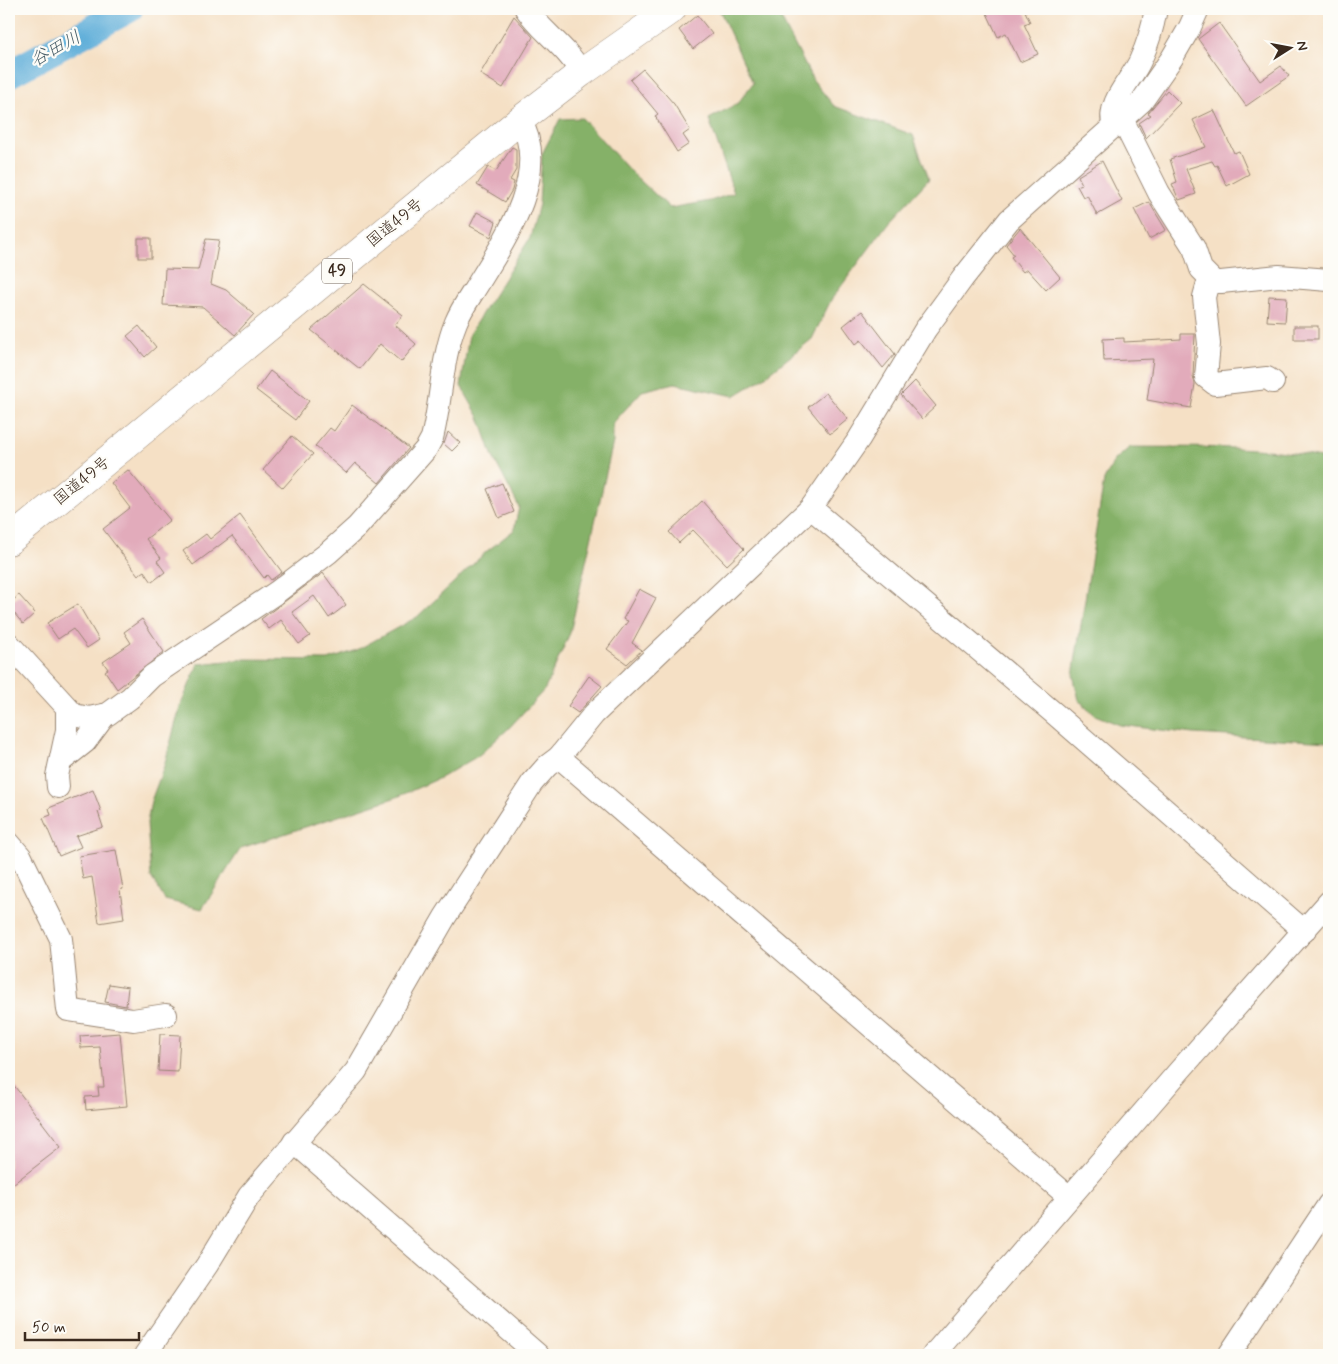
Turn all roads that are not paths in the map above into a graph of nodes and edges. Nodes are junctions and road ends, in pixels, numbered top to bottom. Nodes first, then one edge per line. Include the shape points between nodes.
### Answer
1 (526, 9) edge
2 (672, 9) edge
3 (1156, 9) edge
4 (1198, 9) edge
5 (581, 73) junction
6 (520, 120) junction
7 (1118, 123) junction
8 (1209, 279) junction
9 (1329, 280) edge
10 (1273, 382) dead end
11 (811, 508) junction
12 (9, 541) edge
13 (9, 644) edge
14 (67, 708) junction
15 (105, 715) junction
16 (559, 757) junction
17 (61, 761) junction
18 (58, 787) dead end
19 (9, 843) edge
20 (1329, 902) edge
21 (1304, 931) junction
22 (166, 1015) dead end
23 (294, 1142) junction
24 (1069, 1197) junction
25 (1329, 1204) edge
26 (144, 1355) edge
27 (538, 1355) edge
28 (933, 1355) edge
29 (1229, 1355) edge

1 - 5 street via 576,63
2 - 5 highway, 国道49号 / 49
3 - 7 street via 1141,59 1111,115
4 - 7 street via 1172,58 1142,101
5 - 6 highway, 国道49号 / 49
6 - 12 highway, 国道49号 / 49
6 - 15 street via 529,136 530,166 526,188 498,252 457,320 447,349 433,432 426,448 358,527 328,553 277,592 152,676 130,698
7 - 8 street via 1194,248 1201,269
7 - 11 street via 1009,220 925,330 859,439
8 - 9 street via 1221,282 1293,275
8 - 10 street via 1204,298 1209,344 1206,377 1215,384 1267,378
11 - 16 street via 594,714
11 - 21 street via 1055,714
13 - 14 street
14 - 15 street via 81,718
14 - 17 street
15 - 17 street via 85,742
16 - 23 street via 532,784 446,917 356,1071
16 - 24 street
17 - 18 street
19 - 22 street via 21,857 61,939 68,1010 133,1020
20 - 21 street
21 - 24 street
23 - 26 street via 249,1196 207,1266
23 - 27 street
24 - 28 street
25 - 29 street

